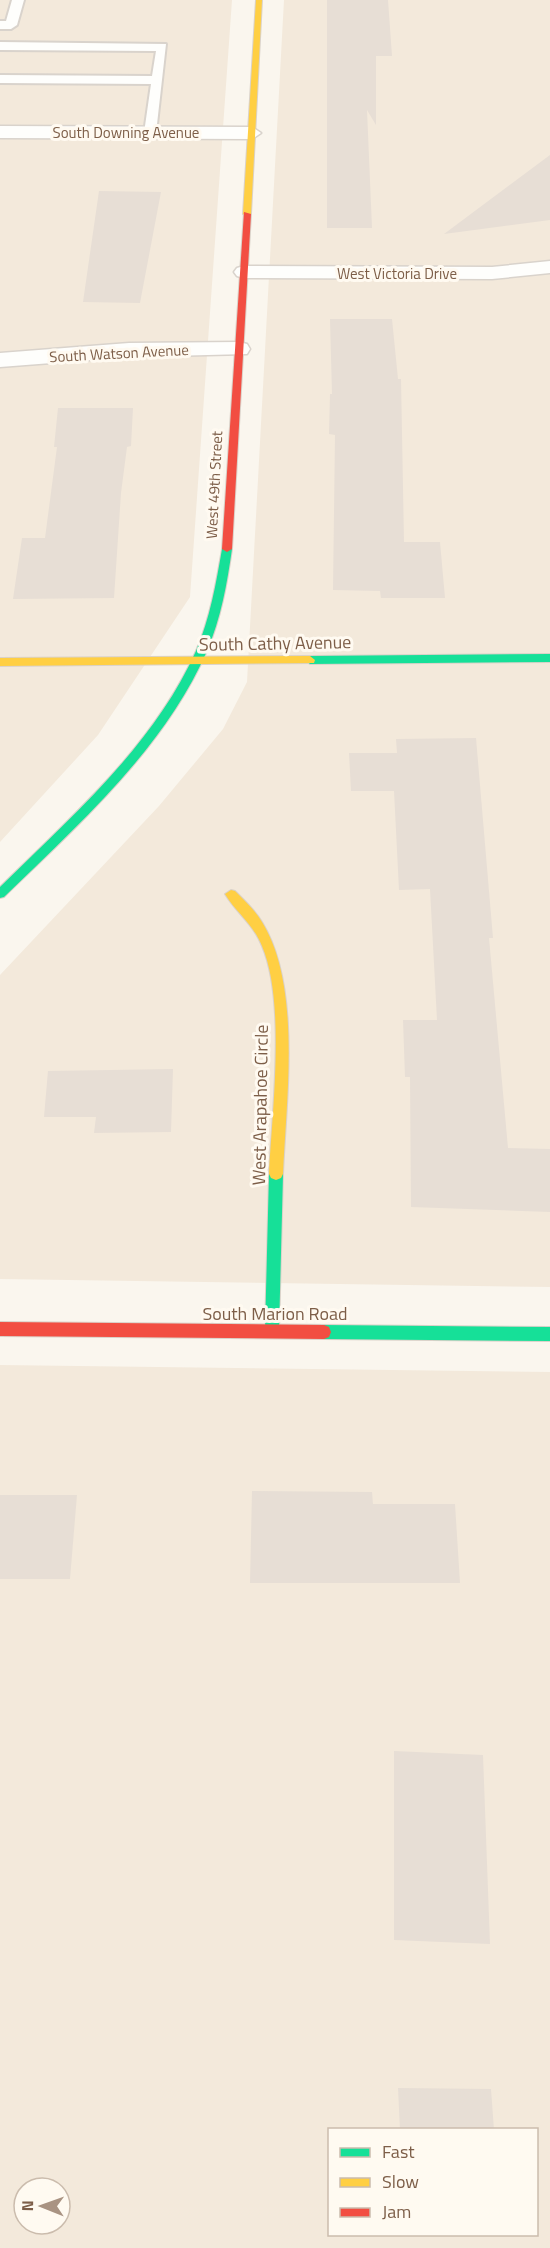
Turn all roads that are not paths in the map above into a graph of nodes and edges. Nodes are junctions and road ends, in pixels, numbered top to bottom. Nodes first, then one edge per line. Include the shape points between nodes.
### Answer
1 (18, 0) edge
2 (259, 0) edge
3 (6, 25) edge
4 (0, 44) edge
5 (0, 79) edge
6 (158, 80) junction
7 (0, 132) edge
8 (150, 133) junction
9 (252, 133) junction
10 (550, 267) edge
11 (244, 272) junction
12 (239, 349) junction
13 (0, 360) edge
14 (550, 658) edge
15 (0, 662) edge
16 (196, 662) junction
17 (0, 894) edge
18 (231, 894) dead end
19 (0, 1329) edge
20 (272, 1331) junction
21 (550, 1334) edge

1 - 3 lane
2 - 9 street, West 49th Street
3 - 4 lane
4 - 6 lane via 162,47
5 - 6 lane
6 - 8 lane
7 - 8 street, South Downing Avenue
8 - 9 street, South Downing Avenue
9 - 11 street, West 49th Street
10 - 11 street, West Victoria Drive via 492,273
11 - 12 street, West 49th Street
12 - 13 street, South Watson Avenue via 129,350
12 - 16 street, West 49th Street via 226,566 218,606
14 - 16 street, South Cathy Avenue
15 - 16 street, South Cathy Avenue
16 - 17 street, West 49th Street via 174,702 129,762
18 - 20 street, West Arapahoe Circle via 259,926 274,963 281,1002
19 - 20 street, South Marion Road
20 - 21 street, South Marion Road

